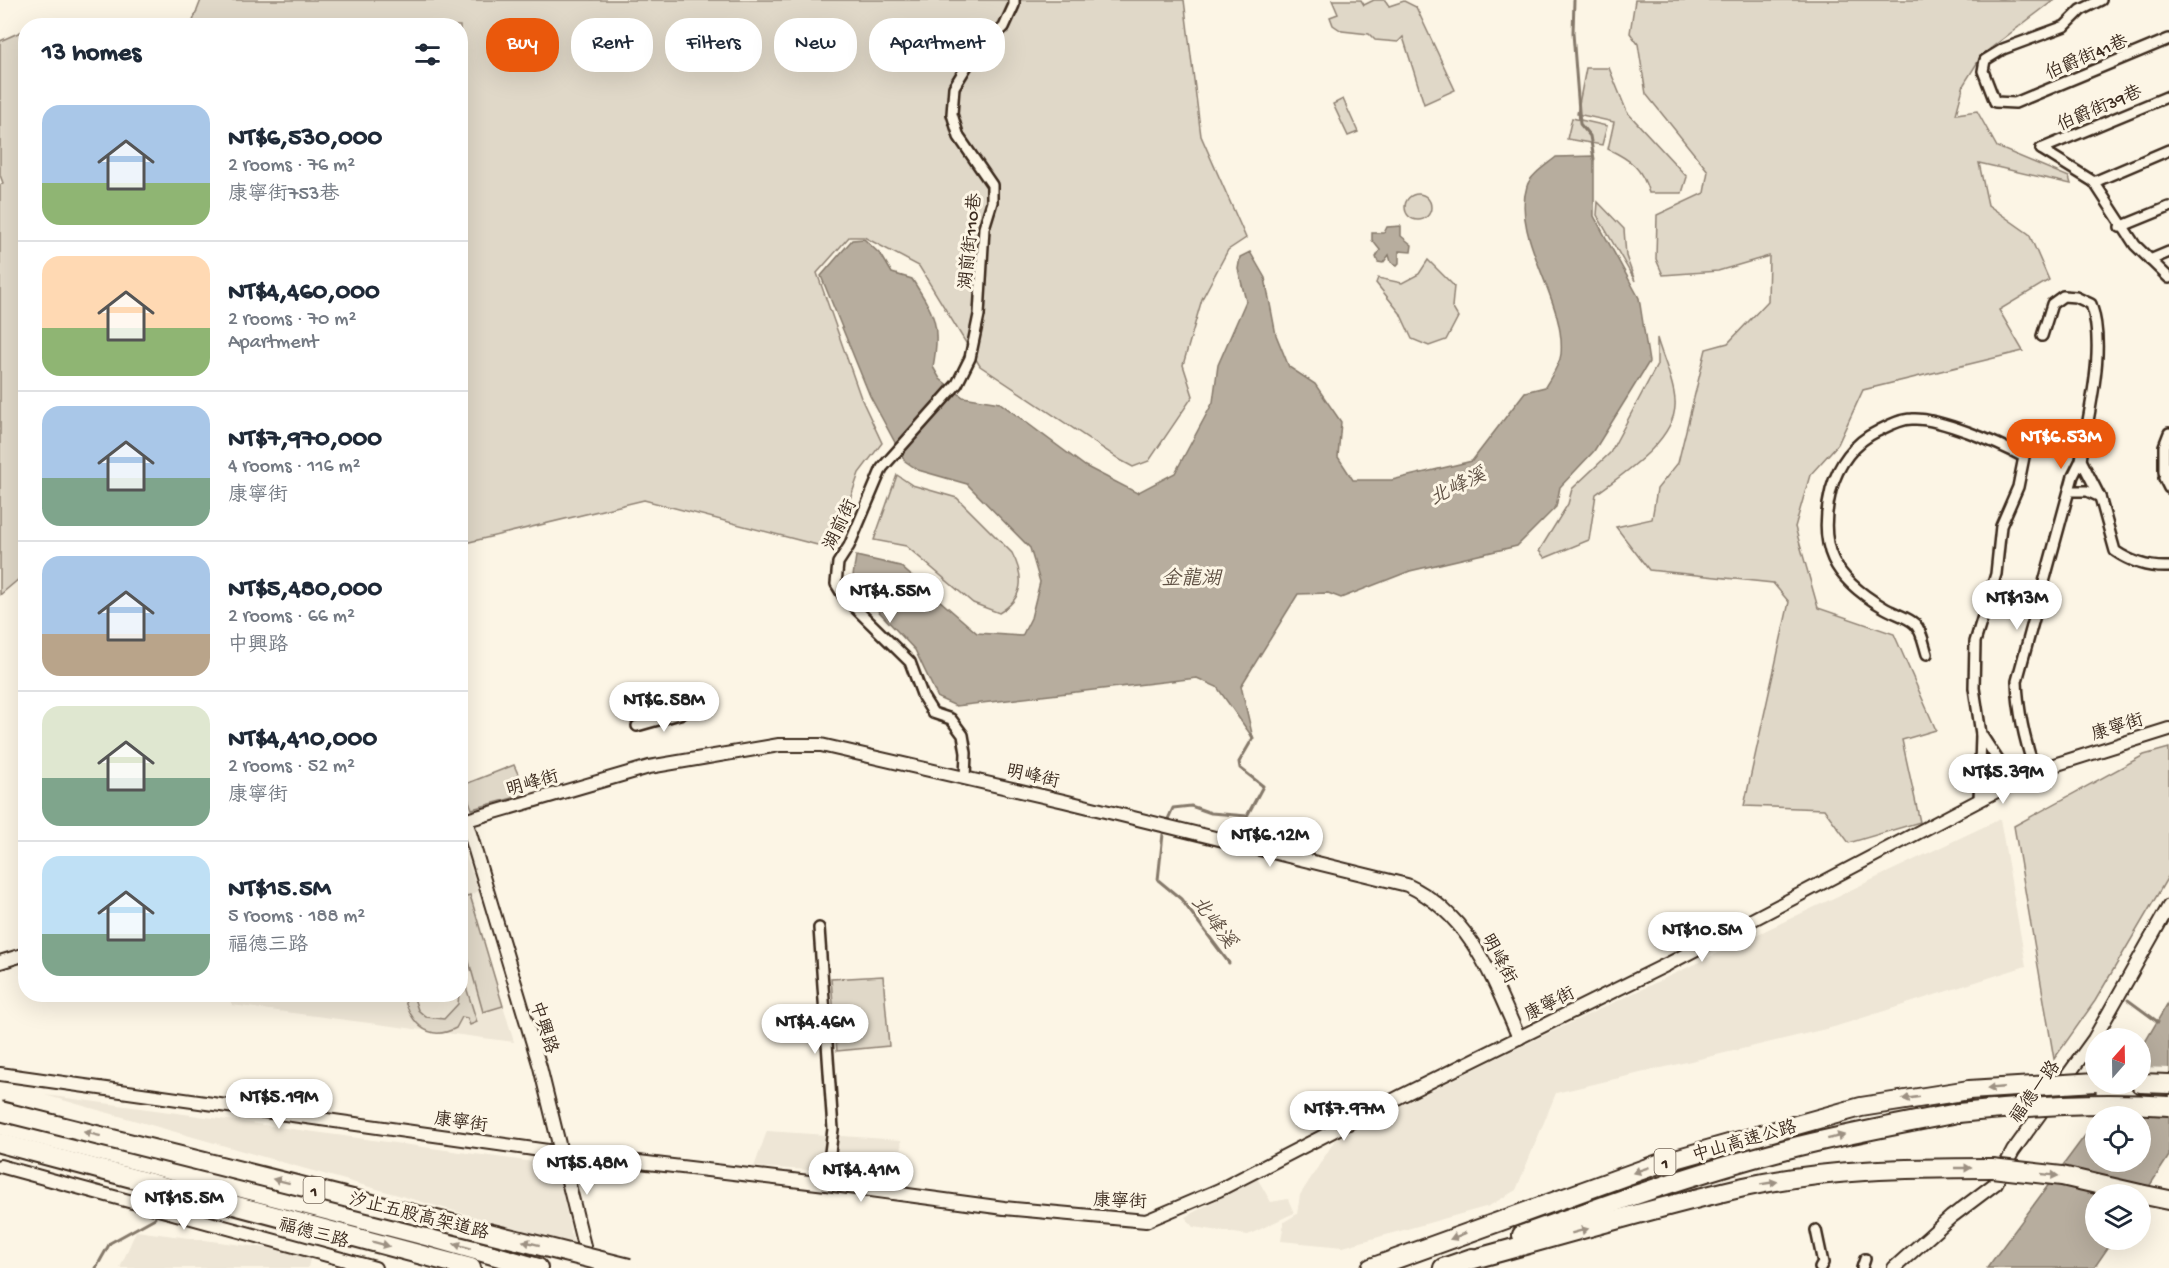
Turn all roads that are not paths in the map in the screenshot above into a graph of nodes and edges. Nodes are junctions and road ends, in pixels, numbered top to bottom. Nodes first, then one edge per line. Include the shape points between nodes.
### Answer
1 (1014, 0) edge
2 (2101, 0) edge
3 (2169, 39) edge
4 (2169, 96) edge
5 (2169, 150) edge
6 (2094, 182) junction
7 (2169, 207) edge
8 (2120, 227) junction
9 (2169, 252) edge
10 (2150, 260) junction
11 (2169, 278) edge
12 (2042, 336) dead end
13 (2169, 433) edge
14 (895, 454) joint
15 (2081, 460) junction
16 (2167, 469) edge
17 (2169, 488) edge
18 (2070, 491) junction
19 (2100, 497) junction
20 (2169, 567) edge
21 (1927, 654) dead end
22 (683, 713) dead end
23 (637, 726) dead end
24 (2169, 729) edge
25 (1982, 734) junction
26 (2035, 771) junction
27 (965, 778) junction
28 (2013, 783) junction
29 (1979, 800) junction
30 (468, 820) edge
31 (468, 835) edge
32 (2169, 906) edge
33 (819, 928) dead end
34 (18, 956) edge
35 (0, 962) edge
36 (1519, 1038) junction
37 (0, 1074) edge
38 (2085, 1083) edge
39 (2151, 1083) edge
40 (2169, 1084) edge
41 (2169, 1106) edge
42 (0, 1111) edge
43 (0, 1125) edge
44 (0, 1143) edge
45 (562, 1153) junction
46 (0, 1166) edge
47 (826, 1184) junction
48 (2165, 1200) edge
49 (1816, 1230) dead end
50 (584, 1246) dead end
51 (1463, 1262) junction
52 (375, 1268) edge
53 (471, 1268) edge
54 (538, 1268) edge
55 (629, 1268) edge
56 (1371, 1268) edge
57 (1443, 1268) edge
58 (1820, 1268) edge
59 (1894, 1268) edge

1 - 14 street, 湖前街110巷 via 1004,27 973,56 954,87 952,114 959,137 992,185 992,202 984,228 979,315 970,358 957,384
2 - 3 street, 伯爵街41巷 via 2081,10 2065,26 1984,60 1983,71 1995,102 2015,103
4 - 6 street, 伯爵街39巷 via 2041,149
5 - 6 street
6 - 8 street
7 - 8 street
8 - 10 street
9 - 10 street
10 - 11 street
12 - 15 street via 2052,304 2064,296 2091,304 2097,321 2096,353
13 - 16 street via 2164,446
14 - 27 street, 湖前街 via 882,468 849,546 838,562 836,584 844,597 910,662 933,713 951,719 963,735
15 - 18 street
15 - 19 street
16 - 17 street via 2165,483
18 - 19 street via 2087,491
18 - 26 street via 2018,681 2026,745
19 - 20 street via 2115,551 2144,565
21 - 25 street via 1915,624 1864,596 1838,569 1827,545 1825,516 1844,460 1868,435 1911,418 1931,420 2024,457 2018,487 2001,526 1996,574 1975,642 1974,688
22 - 23 street
24 - 26 street, 康寧街
25 - 28 street
25 - 29 street
26 - 28 street, 康寧街
27 - 30 street, 明峰街 via 821,745 779,745 649,767
27 - 36 street, 明峰街 via 1423,892 1466,932 1488,967
28 - 29 street, 康寧街
29 - 36 street, 康寧街
31 - 45 street, 中興路
32 - 59 street, 福德一路 via 2094,1039 2013,1151 1995,1183
33 - 47 street via 833,1129
34 - 35 street
36 - 47 street, 康寧街 via 1218,1190 1146,1221 1004,1208
37 - 45 street, 康寧街
38 -> 56 highway, 中山高速公路 / 1, bridge via 1969,1090 1861,1107 1661,1163
39 - 40 highway
51 -> 41 highway, 中山高速公路 / 1, bridge via 1508,1240 1624,1198 1782,1150 1865,1130 1958,1113 2019,1107 2115,1102
55 -> 42 highway, 汐止五股高架道路 / 1, bridge
54 -> 43 highway, 1
44 -> 53 highway, 1
45 - 47 street, 康寧街
45 - 50 street, 中興路
46 - 52 street, 福德三路
51 -> 48 highway, bridge via 1745,1187 1813,1176 1913,1168 1992,1168 2062,1176
49 - 58 street via 1823,1263
51 - 57 highway, 中山高速公路 / 1

